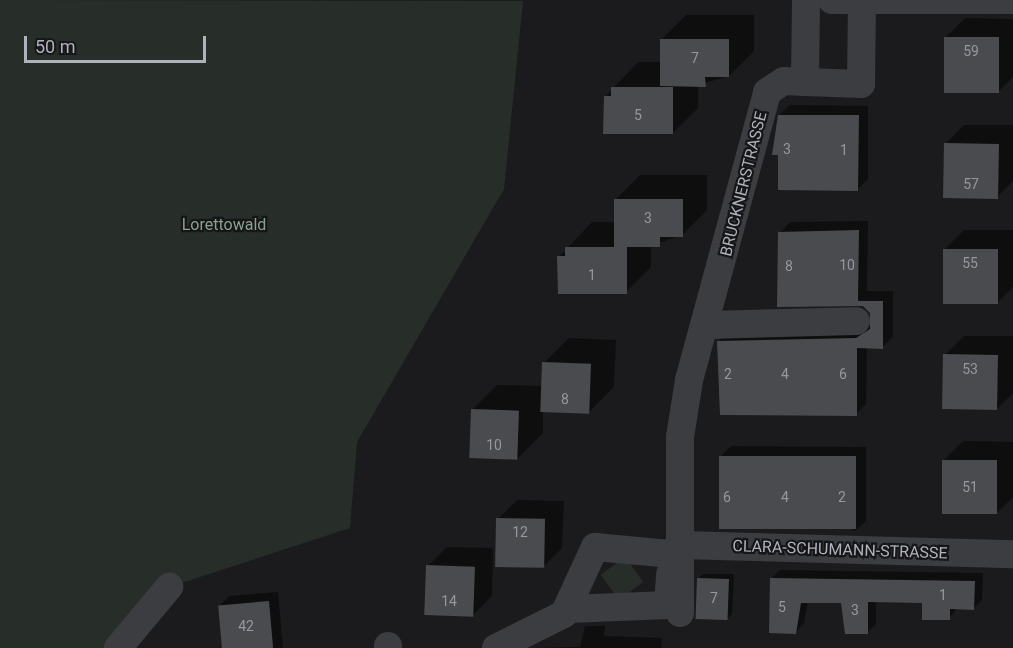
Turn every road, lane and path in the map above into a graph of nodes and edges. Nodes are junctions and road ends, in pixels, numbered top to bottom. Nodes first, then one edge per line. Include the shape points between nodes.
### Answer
1 (806, 0) edge
2 (832, 0) edge
3 (1013, 0) edge
4 (862, 2) junction
5 (805, 82) junction
6 (856, 321) dead end
7 (708, 325) junction
8 (676, 549) junction
9 (1013, 554) edge
10 (169, 587) dead end
11 (568, 609) junction
12 (680, 614) dead end
13 (118, 648) edge
14 (496, 648) edge

1 - 5 street
2 - 4 street
3 - 4 street
4 - 5 street, BRUCKNERSTRASSE via 861,84
5 - 7 street, BRUCKNERSTRASSE via 784,81 767,92
6 - 7 street
7 - 8 street, BRUCKNERSTRASSE via 689,380 680,437
8 - 9 street, CLARA-SCHUMANN-STRASSE
8 - 11 street, CLARA-SCHUMANN-STRASSE via 595,547
8 - 11 street via 668,605
8 - 12 street, BRUCKNERSTRASSE
10 - 13 street
11 - 14 street

